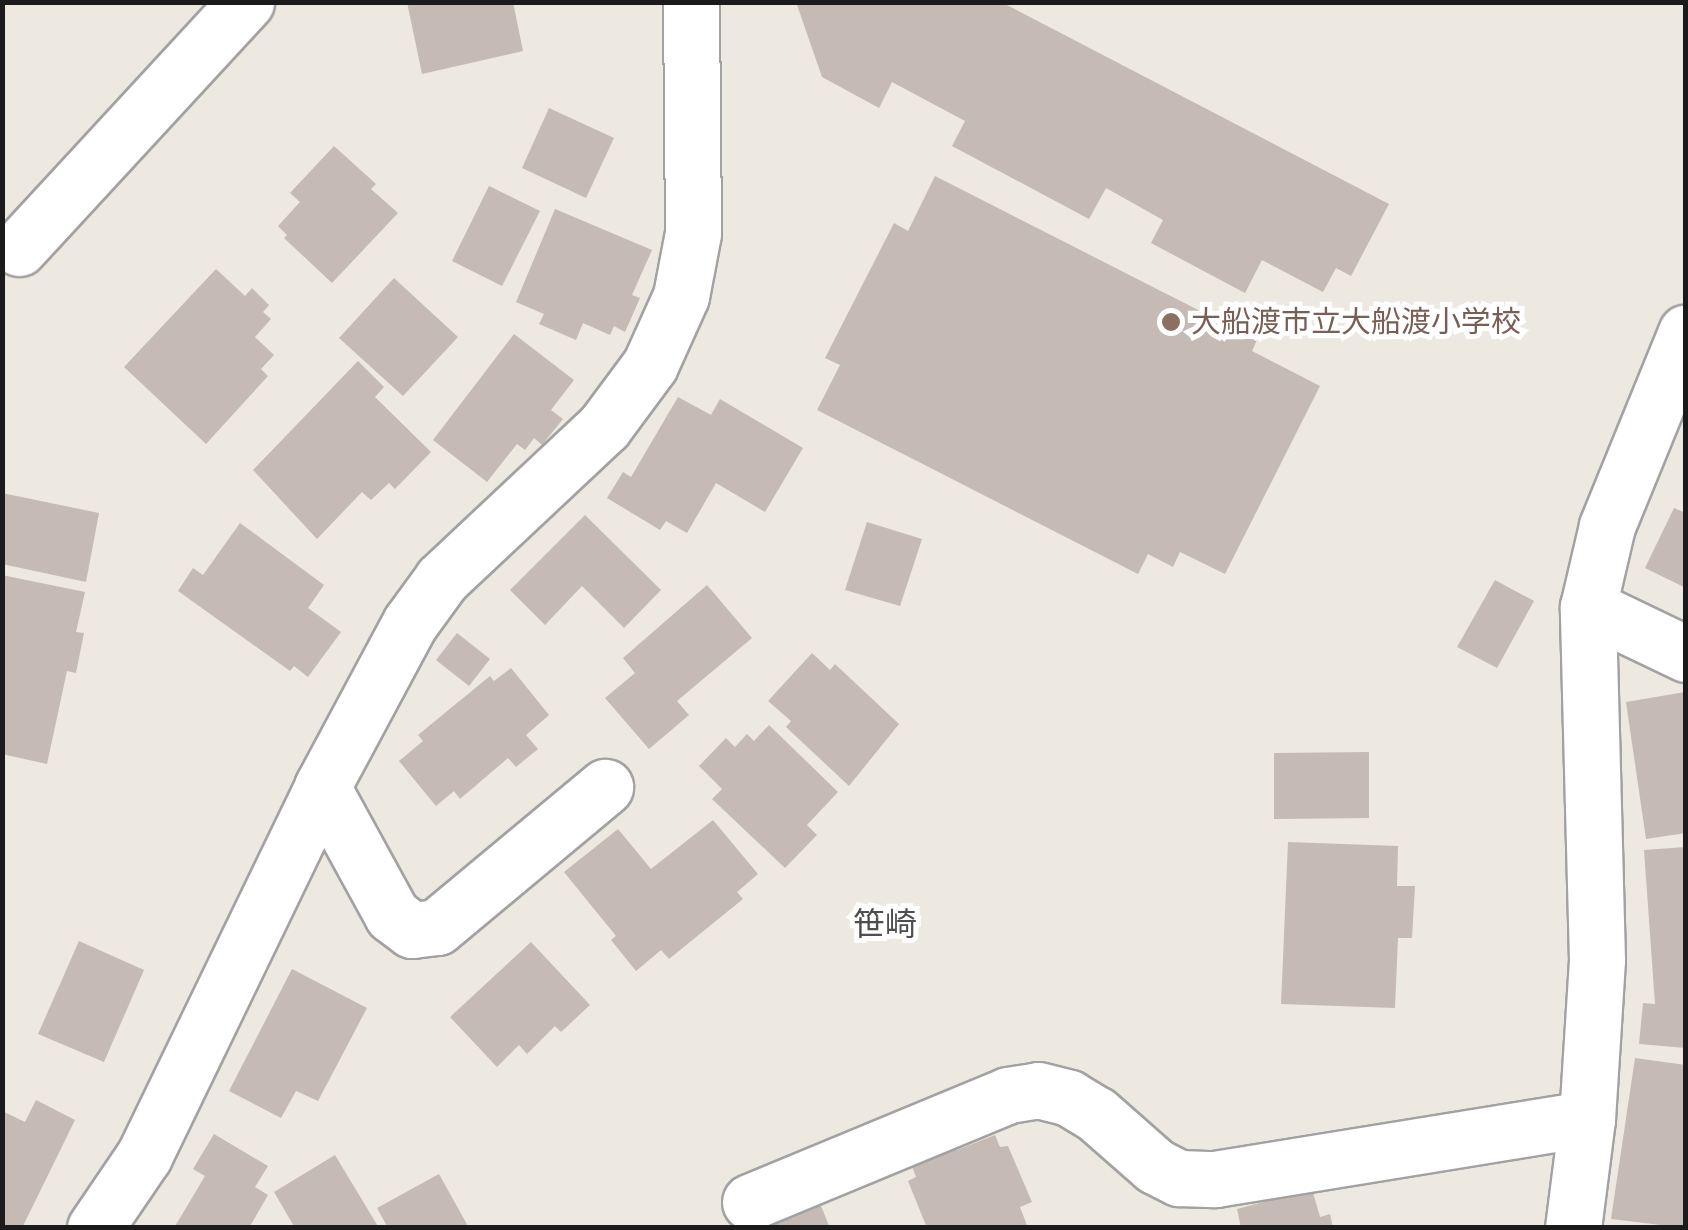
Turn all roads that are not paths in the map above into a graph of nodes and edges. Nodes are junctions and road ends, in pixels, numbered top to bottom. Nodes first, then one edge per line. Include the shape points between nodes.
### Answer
1 (246, 2) edge
2 (690, 2) edge
3 (19, 248) dead end
4 (1686, 332) edge
5 (1588, 607) junction
6 (1686, 654) edge
7 (605, 787) dead end
8 (322, 788) junction
9 (1587, 1119) junction
10 (750, 1202) dead end
11 (95, 1228) edge
12 (1572, 1228) edge

1 - 3 street
2 - 8 street via 694,233 680,296 650,365 604,427 442,580 410,622
4 - 5 street via 1607,526
5 - 6 street
5 - 9 street via 1597,960
7 - 8 street via 437,928 412,930 392,915
8 - 11 street via 144,1156
9 - 10 street via 1215,1179 1178,1178 1096,1114 1038,1090 1008,1095
9 - 12 street

